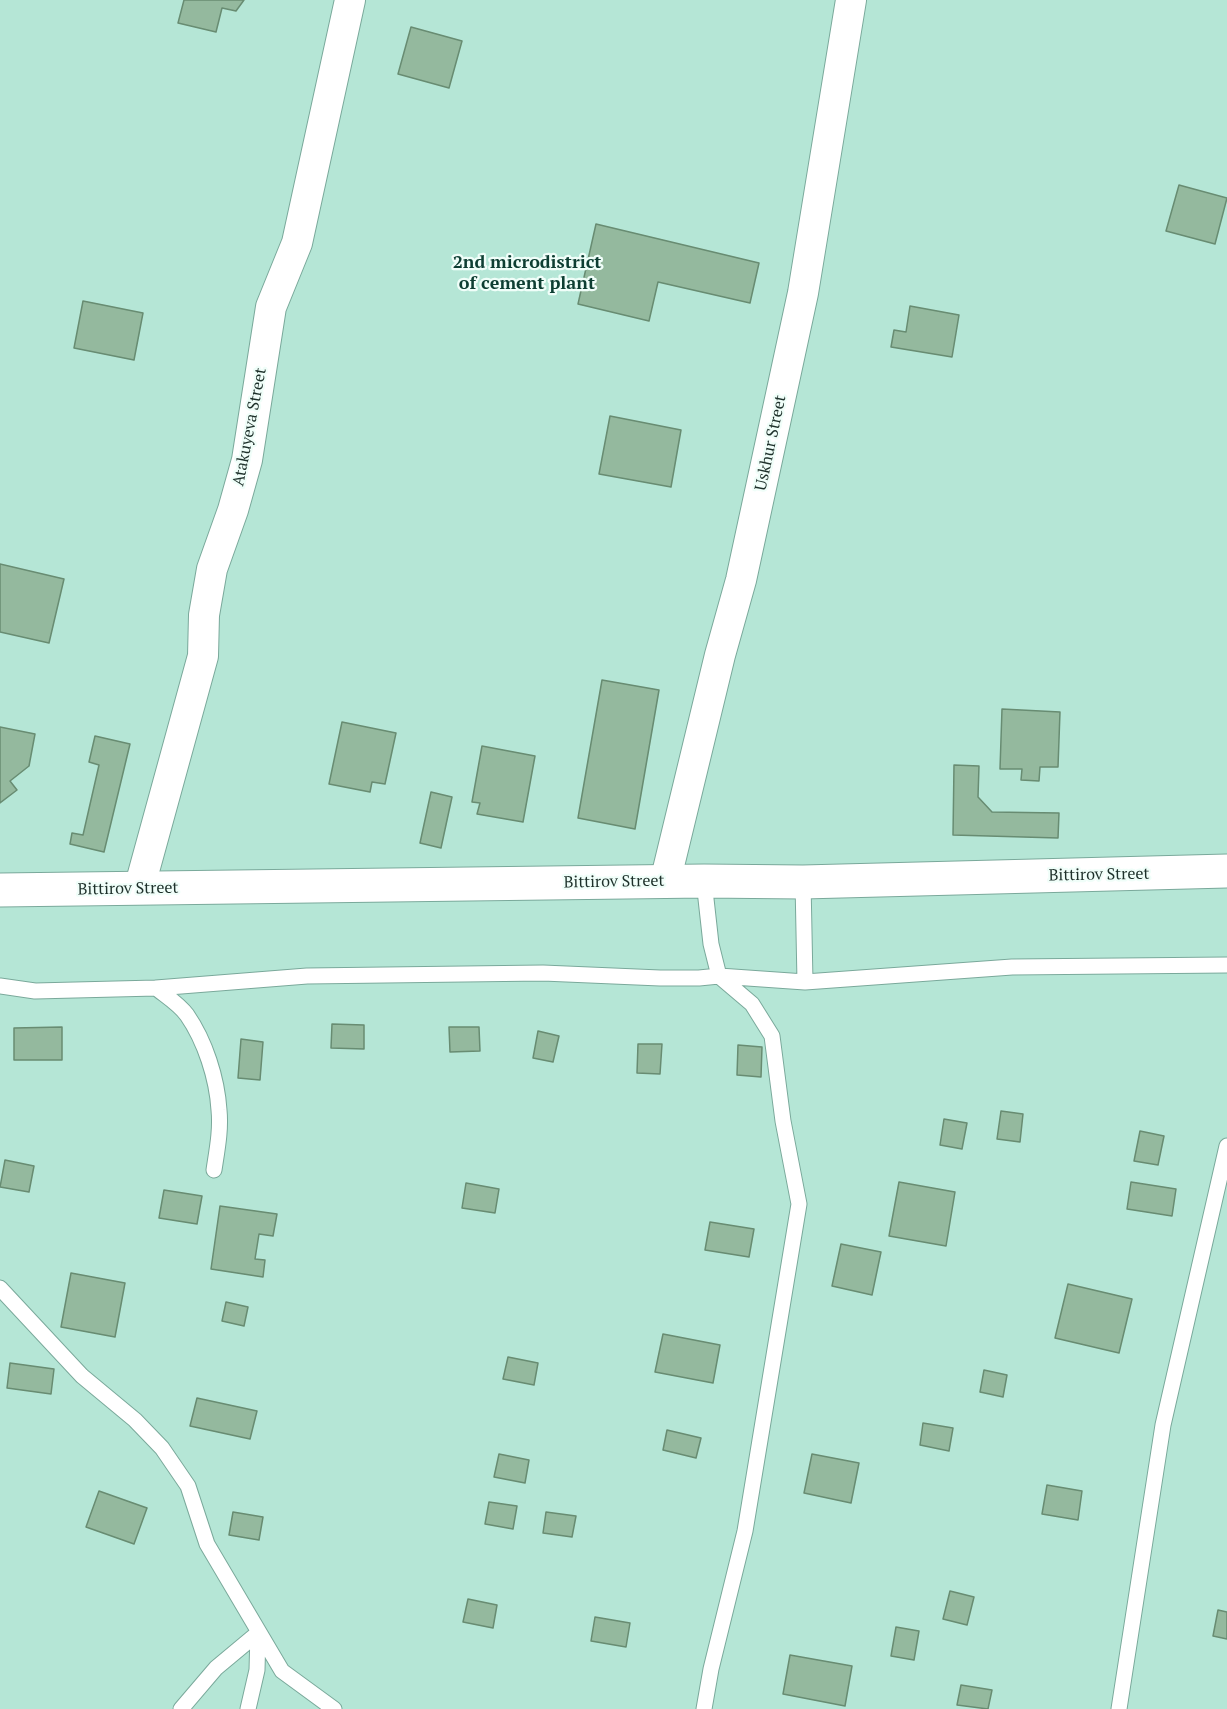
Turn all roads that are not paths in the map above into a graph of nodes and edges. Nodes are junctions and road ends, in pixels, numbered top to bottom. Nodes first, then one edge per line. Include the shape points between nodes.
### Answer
1 (350, 0) edge
2 (851, 0) edge
3 (1227, 871) edge
4 (704, 881) junction
5 (665, 882) junction
6 (803, 882) junction
7 (139, 889) junction
8 (0, 890) edge
9 (1227, 965) edge
10 (719, 976) junction
11 (805, 982) junction
12 (0, 986) edge
13 (156, 988) junction
14 (1227, 1146) edge
15 (214, 1170) dead end
16 (0, 1288) edge
17 (258, 1633) junction
18 (180, 1709) edge
19 (248, 1709) edge
20 (334, 1709) edge
21 (704, 1709) edge
22 (1119, 1709) edge

1 - 7 street, Atakuyeva Street via 297,243 271,307 247,460 212,569 204,615 203,656
2 - 5 street, Uskhur Street via 803,293 741,580
3 - 6 street, Bittirov Street
4 - 5 street, Bittirov Street
4 - 6 street, Bittirov Street
4 - 10 lane
5 - 7 street, Bittirov Street
6 - 11 lane
7 - 8 street, Bittirov Street
9 - 11 lane via 1012,967
10 - 11 lane
10 - 13 lane via 307,976
10 - 21 lane via 752,1004 772,1036 799,1204 745,1532
12 - 13 lane via 35,990
13 - 15 lane via 185,1013 207,1054 219,1108
14 - 22 lane via 1163,1425
16 - 17 lane via 82,1376 162,1448 188,1486 207,1544
17 - 18 lane via 216,1668
17 - 19 lane via 257,1670
17 - 20 lane via 282,1671

